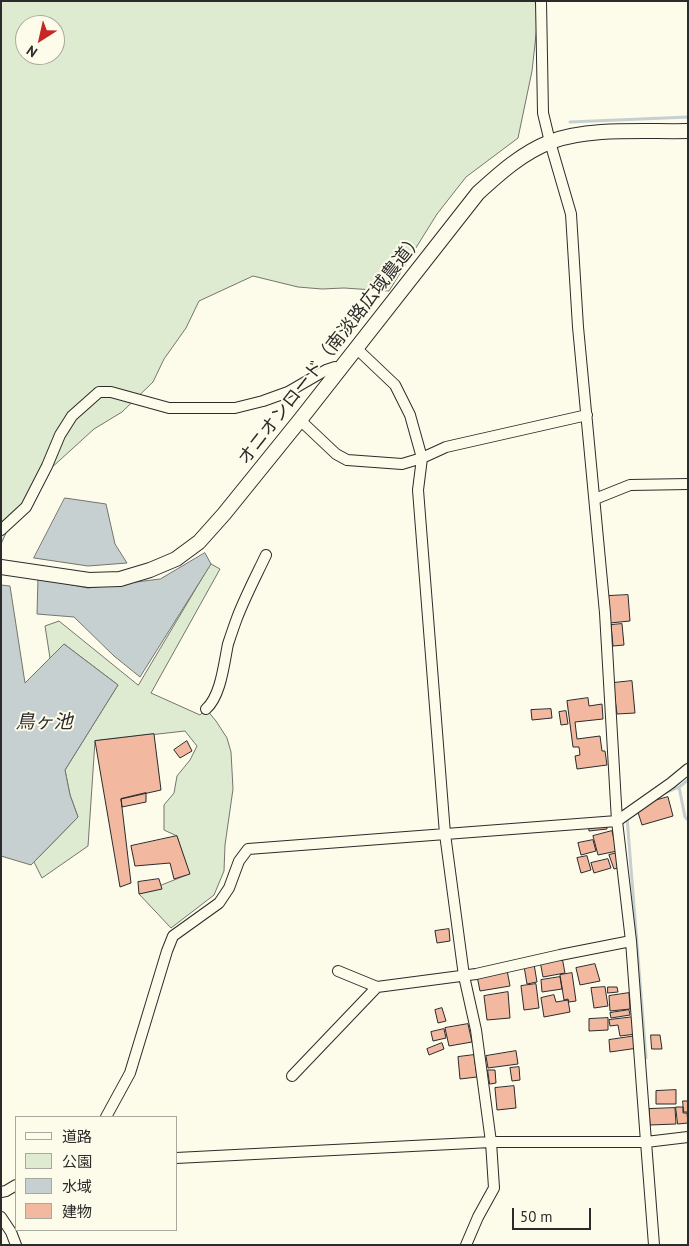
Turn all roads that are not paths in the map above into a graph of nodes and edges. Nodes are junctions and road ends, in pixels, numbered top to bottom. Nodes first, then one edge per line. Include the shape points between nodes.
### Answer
1 (541, 1) edge
2 (688, 131) edge
3 (550, 142) junction
4 (356, 348) junction
5 (339, 370) junction
6 (587, 415) junction
7 (300, 420) junction
8 (422, 458) junction
9 (688, 484) edge
10 (595, 499) junction
11 (1, 530) edge
12 (266, 555) dead end
13 (1, 567) edge
14 (206, 709) dead end
15 (688, 770) edge
16 (617, 821) junction
17 (445, 834) junction
18 (631, 941) junction
19 (338, 971) dead end
20 (464, 976) junction
21 (377, 987) junction
22 (292, 1076) dead end
23 (107, 1116) edge
24 (688, 1138) edge
25 (491, 1142) junction
26 (646, 1142) junction
27 (178, 1158) edge
28 (15, 1186) edge
29 (1, 1192) edge
30 (1, 1217) edge
31 (16, 1245) edge
32 (466, 1245) edge
33 (654, 1245) edge

1 - 3 street via 543,113
2 - 3 street, オニオンロード（南淡路広域農道） via 607,132 575,135
3 - 4 street, オニオンロード（南淡路広域農道） via 517,160 478,193
3 - 6 street via 571,214
4 - 5 street, オニオンロード（南淡路広域農道）
4 - 8 street via 395,385 410,415
5 - 7 street, オニオンロード（南淡路広域農道）
5 - 11 street via 334,367 288,392 235,408 169,408 111,392 99,392 72,416 26,507
6 - 8 street via 446,446
6 - 10 street
7 - 8 street via 336,454 347,460 402,464
7 - 13 street, オニオンロード（南淡路広域農道） via 200,542 176,559 112,580 89,580
8 - 17 street via 418,490
9 - 10 street via 630,485
10 - 16 street
12 - 14 street via 237,618 216,693
15 - 16 street
16 - 17 street
16 - 18 street
17 - 20 street
17 - 23 street via 248,850 239,861 219,903 173,936 130,1072
18 - 20 street
18 - 26 street
19 - 21 street
20 - 21 street
20 - 25 street via 476,1030
21 - 22 street
24 - 26 street
25 - 26 street
25 - 27 street
25 - 32 street via 494,1188
26 - 33 street
28 - 29 street
30 - 31 street

